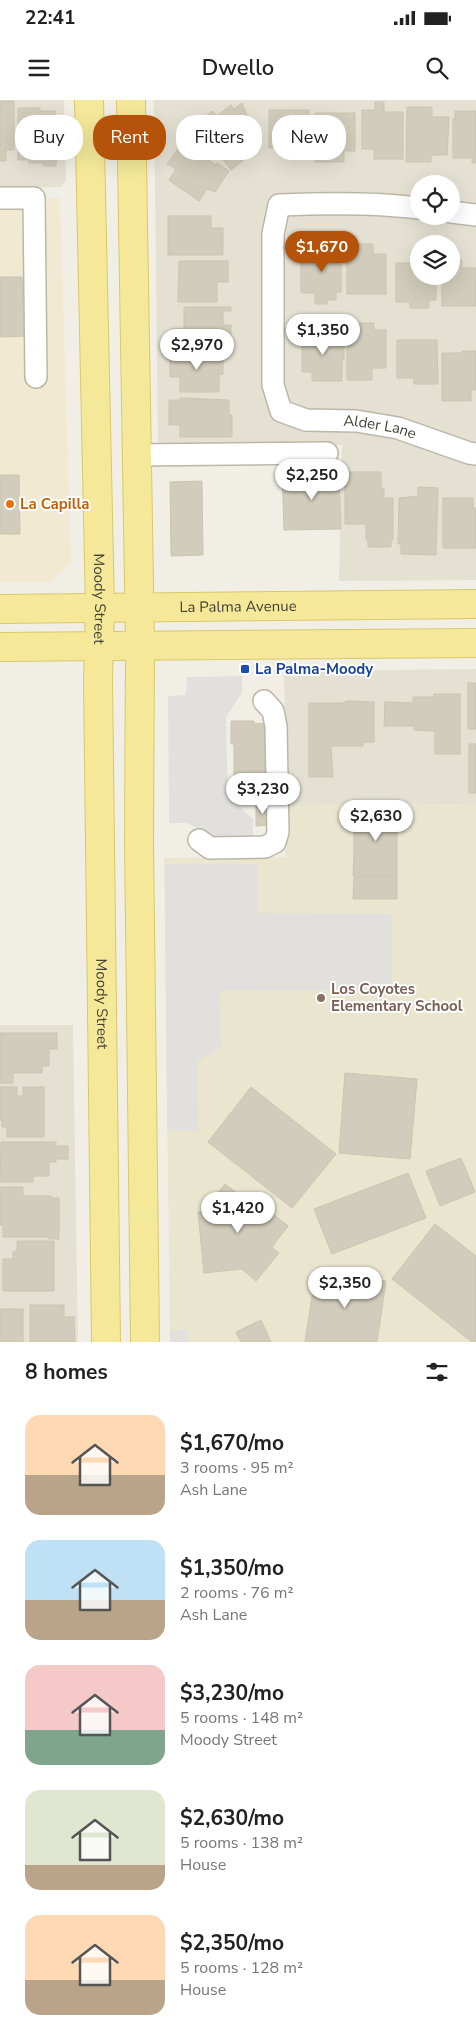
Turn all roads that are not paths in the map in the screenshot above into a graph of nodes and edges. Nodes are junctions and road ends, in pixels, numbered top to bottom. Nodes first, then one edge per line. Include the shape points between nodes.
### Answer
1 (89, 100) edge
2 (131, 100) edge
3 (0, 198) edge
4 (410, 207) edge
5 (460, 213) edge
6 (476, 215) edge
7 (36, 377) dead end
8 (327, 453) dead end
9 (136, 454) junction
10 (476, 454) edge
11 (476, 604) edge
12 (139, 607) junction
13 (100, 608) junction
14 (0, 609) edge
15 (476, 643) edge
16 (100, 646) junction
17 (140, 646) junction
18 (0, 647) edge
19 (264, 701) dead end
20 (200, 840) dead end
21 (104, 1097) junction
22 (142, 1097) junction
23 (106, 1342) edge
24 (145, 1342) edge

1 - 13 main road, Moody Street
2 - 9 main road
3 - 7 street via 34,198
4 - 10 street, Alder Lane via 279,205 273,234 273,384 281,411 306,420 356,421 398,428
5 - 6 street
8 - 9 street
9 - 12 main road
11 - 12 main road, La Palma Avenue
12 - 13 main road, La Palma Avenue
12 - 17 main road
13 - 14 main road, La Palma Avenue
13 - 16 main road, Moody Street
15 - 17 main road
16 - 17 main road
16 - 18 main road
16 - 21 main road, Moody Street
17 - 22 main road
19 - 20 street via 273,711 276,726 278,832 275,842 265,847 210,848
21 - 22 main road
21 - 23 main road, Moody Street
22 - 24 main road

